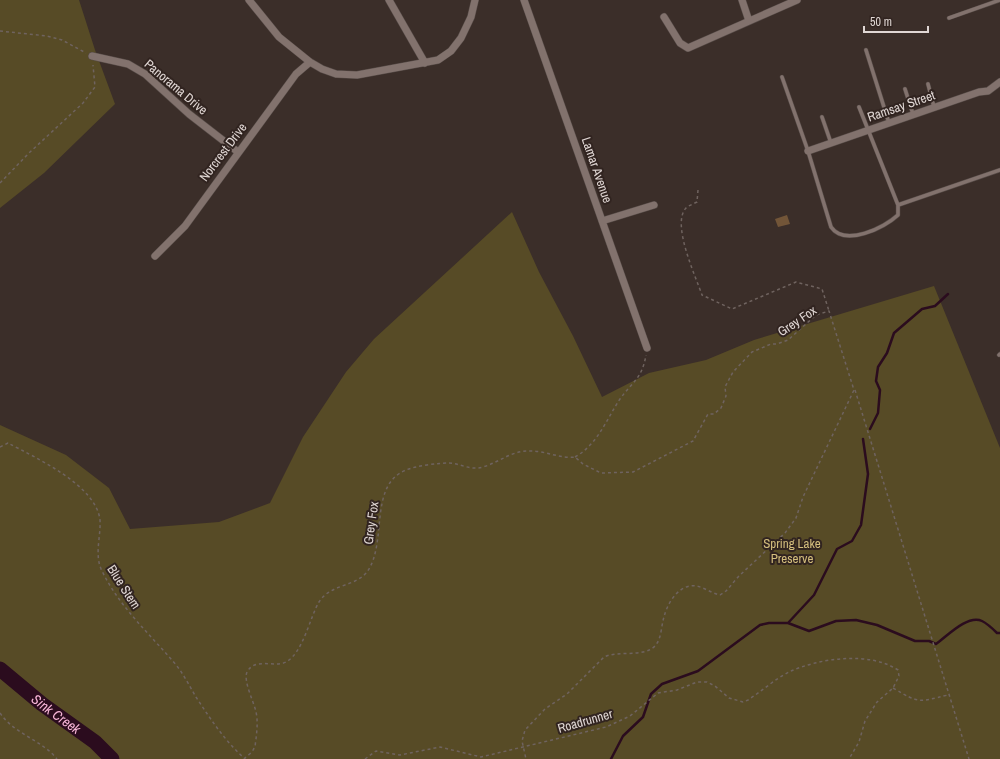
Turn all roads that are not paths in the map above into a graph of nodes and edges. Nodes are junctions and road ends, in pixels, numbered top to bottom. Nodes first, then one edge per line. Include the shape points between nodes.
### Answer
1 (249, 0) edge
2 (388, 0) edge
3 (475, 0) edge
4 (524, 0) edge
5 (742, 0) edge
6 (797, 0) edge
7 (1000, 0) edge
8 (664, 17) dead end
9 (949, 18) dead end
10 (750, 21) junction
11 (866, 50) dead end
12 (92, 56) road end
13 (310, 62) junction
14 (425, 64) junction
15 (782, 77) dead end
16 (928, 84) dead end
17 (997, 84) edge
18 (905, 89) dead end
19 (859, 107) dead end
20 (934, 107) junction
21 (913, 114) junction
22 (822, 117) dead end
23 (889, 123) junction
24 (867, 130) junction
25 (831, 143) junction
26 (808, 150) junction
27 (238, 152) junction
28 (1000, 170) edge
29 (654, 205) dead end
30 (898, 205) junction
31 (602, 220) junction
32 (155, 256) dead end
33 (647, 348) road end

1 - 13 street via 279,37
2 - 14 street
3 - 14 street via 471,17 461,38 438,60
4 - 31 street, Lamar Avenue
5 - 10 street
6 - 10 street
7 - 9 lane
8 - 10 street via 680,43 688,48
11 - 23 lane
12 - 27 street, Panorama Drive via 128,64 145,74 189,114
13 - 14 street via 336,74 357,75
13 - 27 street, Norcrest Drive via 296,74
15 - 26 lane
16 - 20 lane
17 - 20 street, Ramsay Street via 985,86 979,92
18 - 21 lane
19 - 24 lane
20 - 21 street, Ramsay Street
21 - 23 street, Ramsay Street
22 - 25 lane
23 - 24 street, Ramsay Street
24 - 25 street, Ramsay Street
24 - 30 lane
25 - 26 street, Ramsay Street
26 - 30 lane via 831,227 837,234 843,236 874,231 889,224 898,215
27 - 32 street, Norcrest Drive via 185,226
28 - 30 lane
29 - 31 street
31 - 33 street, Lamar Avenue

